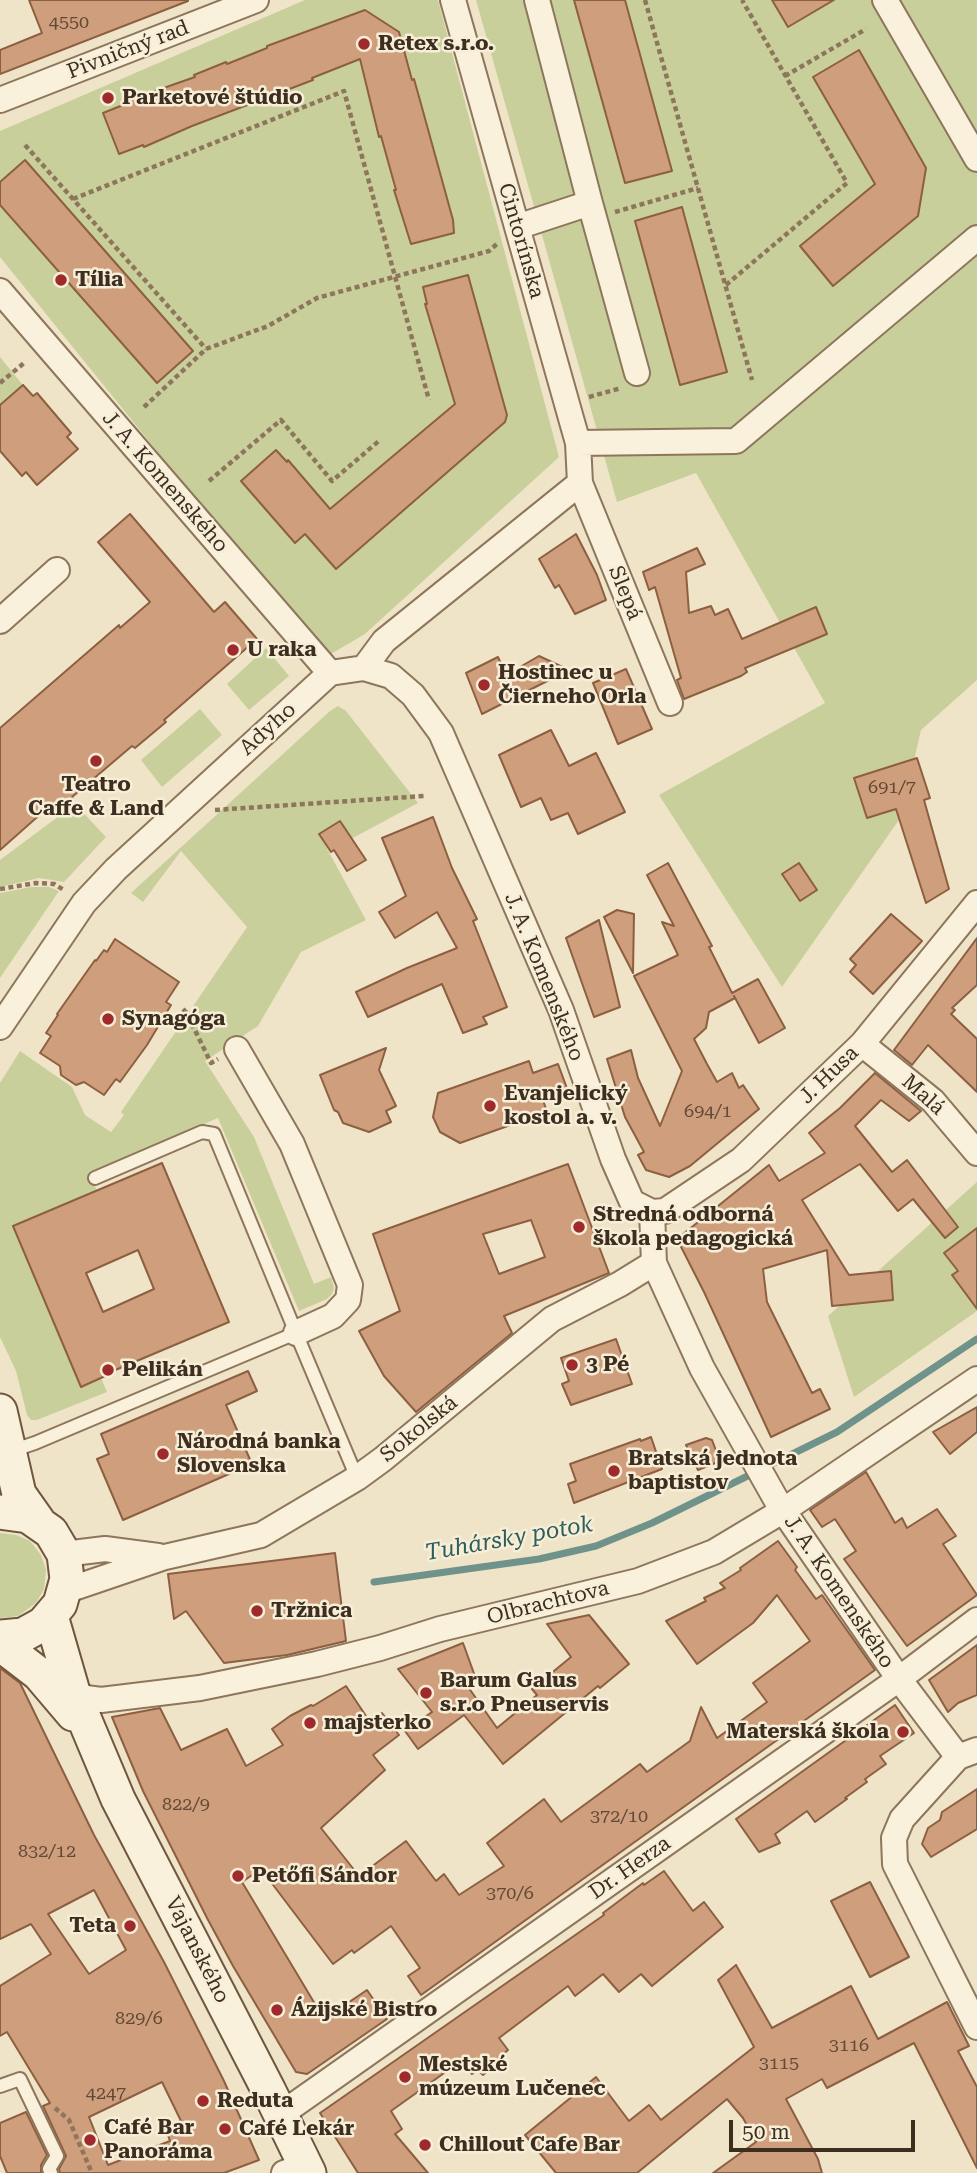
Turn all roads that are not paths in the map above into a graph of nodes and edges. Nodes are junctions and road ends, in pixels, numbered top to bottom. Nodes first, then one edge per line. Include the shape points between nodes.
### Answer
1 (256, 0) edge
2 (453, 0) edge
3 (537, 0) edge
4 (885, 0) edge
5 (0, 100) edge
6 (977, 159) edge
7 (600, 208) junction
8 (517, 227) junction
9 (977, 238) edge
10 (0, 291) edge
11 (632, 379) road end
12 (578, 443) junction
13 (580, 483) junction
14 (57, 570) dead end
15 (0, 621) edge
16 (364, 668) junction
17 (330, 673) junction
18 (670, 703) dead end
19 (977, 903) edge
20 (4, 1015) edge
21 (862, 1044) junction
22 (237, 1049) dead end
23 (977, 1153) edge
24 (95, 1178) dead end
25 (652, 1212) junction
26 (654, 1263) junction
27 (296, 1333) junction
28 (977, 1379) edge
29 (0, 1410) edge
30 (10, 1451) junction
31 (357, 1478) junction
32 (781, 1506) junction
33 (0, 1512) edge
34 (38, 1521) junction
35 (64, 1554) junction
36 (166, 1557) junction
37 (58, 1604) junction
38 (977, 1620) edge
39 (0, 1637) edge
40 (0, 1644) edge
41 (899, 1679) junction
42 (73, 1692) junction
43 (89, 1735) junction
44 (967, 1754) edge
45 (977, 2027) edge
46 (0, 2086) edge
47 (280, 2115) junction
48 (299, 2170) edge
49 (51, 2173) edge

1 - 5 street, Pivničný rad
2 - 8 street, Cintorínska
3 - 7 street
4 - 6 street
7 - 8 street
7 - 11 street
8 - 12 street, Cintorínska
9 - 12 street via 736,441
10 - 17 street, J. A. Komenského
12 - 13 street, Cintorínska
13 - 16 street via 384,641
13 - 18 street, Slepá
14 - 15 street
16 - 17 street
16 - 25 street, J. A. Komenského via 391,676 413,695 441,733 561,1010 613,1159 632,1202
17 - 20 street, Adyho via 92,894
19 - 21 street, J. Husa
21 - 23 street, Malá via 933,1101
21 - 25 street, J. Husa via 741,1160 665,1211
22 - 27 street via 292,1144 350,1285 348,1300 333,1316
24 - 27 lane via 202,1132 214,1134
25 - 26 street, J. A. Komenského
26 - 31 street, Sokolská via 552,1319
26 - 32 street, J. A. Komenského via 702,1368
27 - 30 lane
27 - 31 lane
28 - 32 street, Olbrachtova
29 - 30 main road
30 - 34 main road via 19,1494
31 - 36 street, Sokolská via 261,1535
32 - 41 street, J. A. Komenského
32 - 42 street, Olbrachtova via 715,1552 638,1581 317,1664 200,1688 101,1700
33 - 34 main road
34 - 35 main road
35 - 36 street, Sokolská via 105,1549
35 - 37 main road, Vajanského via 67,1579
36 - 37 street, Sokolská
37 - 39 main road via 33,1630
37 - 42 main road, Vajanského
38 - 41 street, Dr. Herza
40 - 43 main road, Vajanského via 39,1674
41 - 44 street, J. A. Komenského
41 - 47 street, Dr. Herza
42 - 43 main road, Vajanského
43 - 47 main road, Vajanského
44 - 45 street, J. A. Komenského via 902,1819 894,1838 895,1864
46 - 49 lane via 20,2079 57,2156
47 - 48 main road, Vajanského

